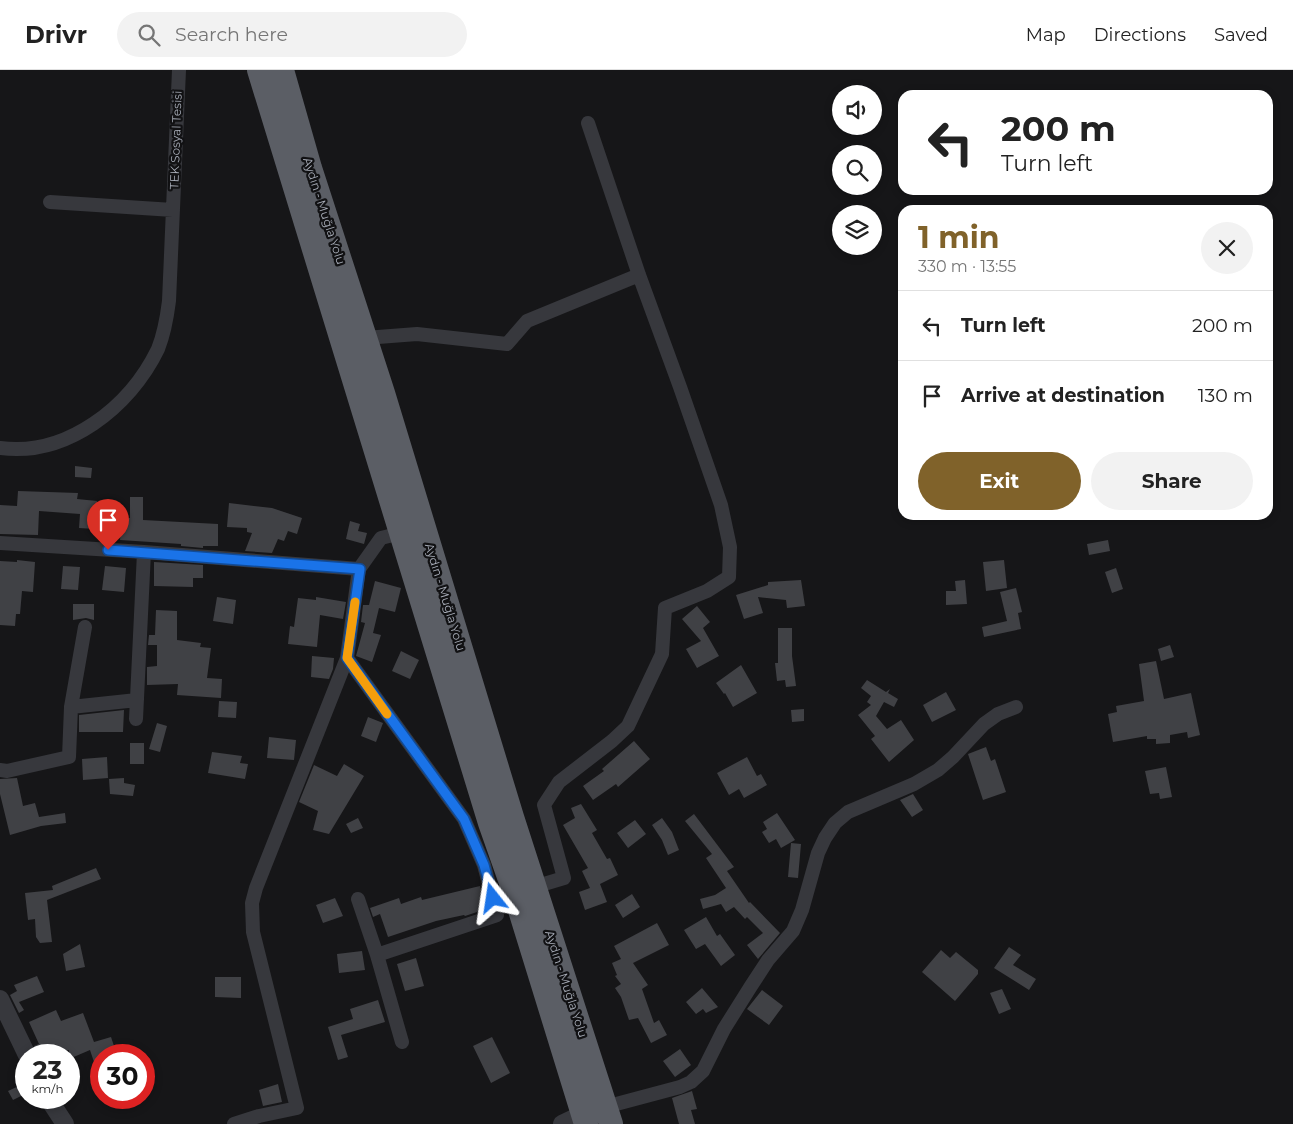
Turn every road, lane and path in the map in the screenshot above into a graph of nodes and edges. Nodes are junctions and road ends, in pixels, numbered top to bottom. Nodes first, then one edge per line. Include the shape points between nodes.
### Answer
1 (179, 70) edge
2 (258, 70) edge
3 (282, 70) edge
4 (588, 123) dead end
5 (50, 202) dead end
6 (173, 210) junction
7 (639, 275) junction
8 (365, 338) junction
9 (0, 448) edge
10 (401, 533) junction
11 (0, 543) edge
12 (144, 552) junction
13 (360, 569) junction
14 (85, 627) dead end
15 (347, 658) junction
16 (137, 700) junction
17 (71, 707) junction
18 (1016, 707) dead end
19 (136, 719) dead end
20 (0, 770) edge
21 (534, 887) junction
22 (358, 899) dead end
23 (377, 955) junction
24 (0, 999) edge
25 (402, 1042) dead end
26 (22, 1044) edge
27 (55, 1109) edge
28 (608, 1115) edge
29 (577, 1121) edge
30 (65, 1124) edge
31 (234, 1124) edge

1 - 6 street, TEK Sosyal Tesisi
2 - 10 highway, Aydın - Muğla Yolu
3 - 8 highway, Aydın - Muğla Yolu
4 - 7 street
5 - 6 street
6 - 9 street, TEK Sosyal Tesisi via 170,301 166,322 158,348 131,391 85,430 67,440 28,449
7 - 8 street via 527,321 507,344 417,334
7 - 21 street via 721,505 730,547 729,578 665,608 662,654 628,726 559,782 544,805 564,878
8 - 21 highway, Aydın - Muğla Yolu
10 - 13 street via 381,538
10 - 29 highway, Aydın - Muğla Yolu via 515,894
11 - 12 street
12 - 13 street
12 - 16 street
13 - 15 street
14 - 17 street
15 - 23 street via 464,819 484,865 497,915
15 - 31 street via 252,903 253,932 297,1108
16 - 17 street
16 - 19 street
17 - 20 street via 69,757
18 - 28 street via 984,724 938,770 914,784 848,812 834,823 818,853 793,931 768,960 724,1028 703,1071 691,1082
21 - 28 highway, Aydın - Muğla Yolu
22 - 23 street
23 - 25 street
24 - 26 street
27 - 30 street
28 - 29 highway

